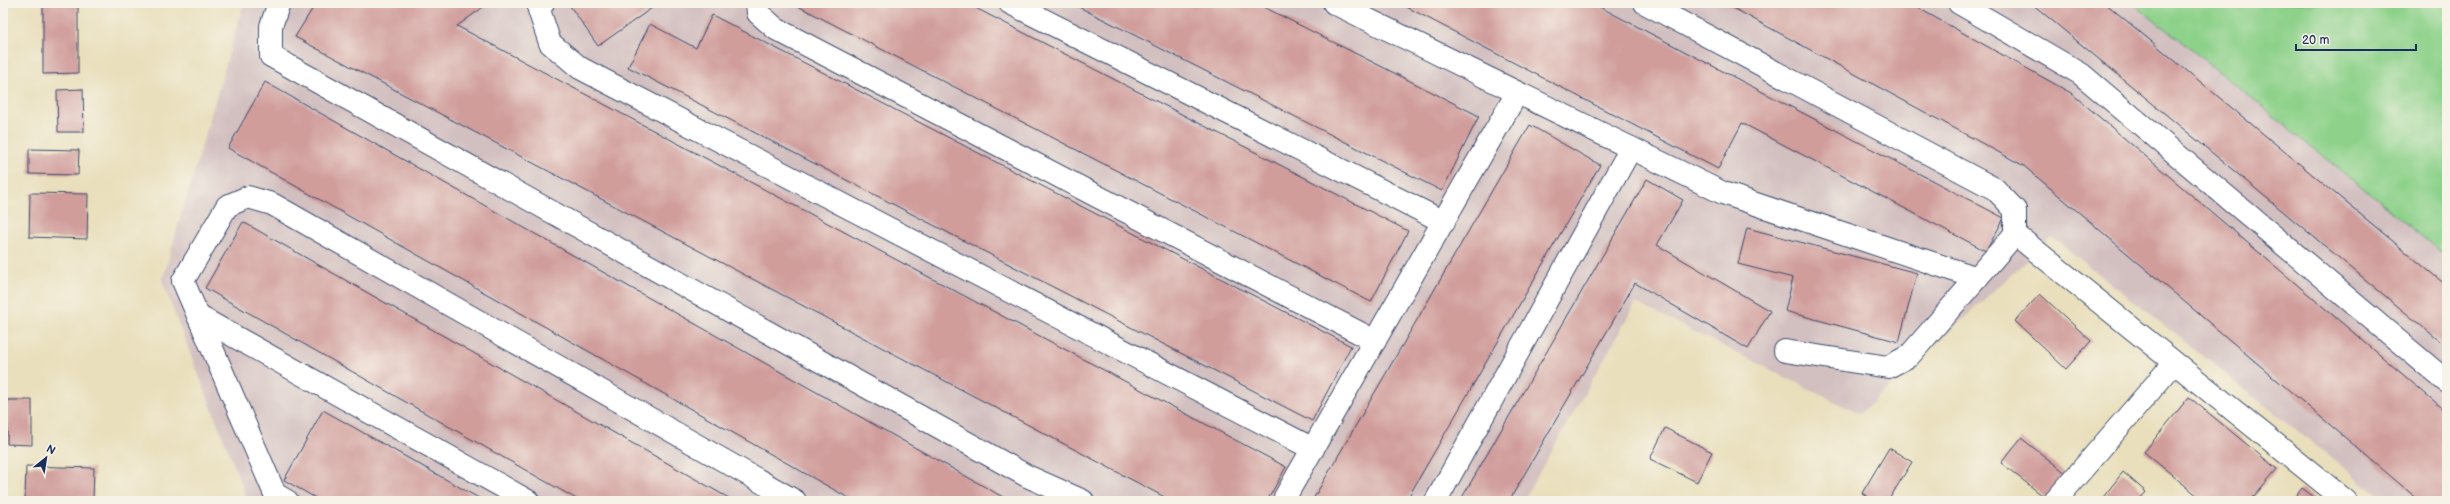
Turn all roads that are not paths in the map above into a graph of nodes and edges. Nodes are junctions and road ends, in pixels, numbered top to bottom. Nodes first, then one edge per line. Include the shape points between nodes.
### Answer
1 (279, 3) edge
2 (543, 3) edge
3 (757, 3) edge
4 (1010, 3) edge
5 (1334, 3) edge
6 (1645, 3) edge
7 (1959, 3) edge
8 (1517, 94) junction
9 (1631, 148) junction
10 (1444, 222) junction
11 (2015, 234) junction
12 (1977, 278) junction
13 (198, 316) junction
14 (1375, 341) junction
15 (1785, 351) dead end
16 (2174, 363) junction
17 (2447, 382) edge
18 (1313, 449) junction
19 (1285, 497) dead end
20 (287, 501) edge
21 (528, 501) edge
22 (795, 501) edge
23 (1083, 501) edge
24 (1436, 501) edge
25 (2055, 501) edge
26 (2346, 501) edge

1 - 23 street via 271,26 271,56 1027,476
2 - 18 street via 539,10 550,43 580,68
3 - 14 street via 758,13 776,29
4 - 10 street
5 - 8 street
6 - 11 street via 1995,189 2015,210
7 - 17 street via 2080,74
8 - 9 street
8 - 10 street
9 - 12 street via 1723,193
9 - 24 street
10 - 14 street
11 - 12 street
11 - 16 street
12 - 15 street via 1909,356 1888,367
13 - 20 street via 275,494
13 - 21 street
13 - 22 street via 183,281 227,206 248,197 272,204
14 - 18 street
16 - 25 street
16 - 26 street
18 - 19 street

